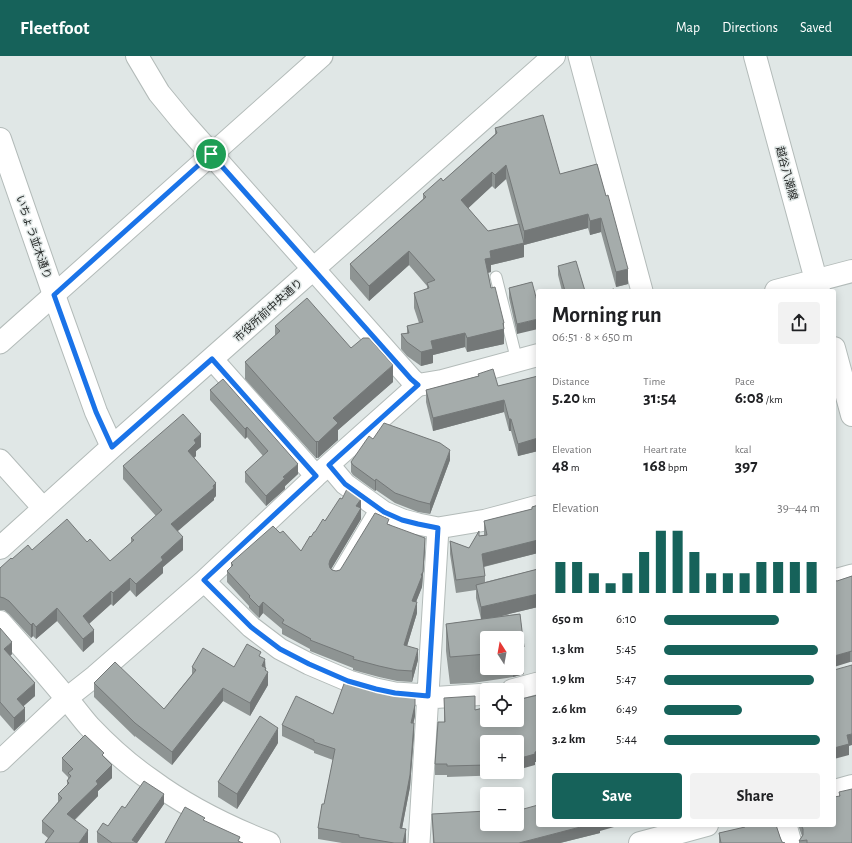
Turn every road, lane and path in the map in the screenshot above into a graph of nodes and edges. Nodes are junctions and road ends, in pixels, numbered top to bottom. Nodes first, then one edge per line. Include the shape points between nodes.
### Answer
1 (137, 56) edge
2 (554, 56) edge
3 (579, 56) edge
4 (755, 56) edge
5 (317, 57) edge
6 (0, 138) edge
7 (211, 154) junction
8 (313, 269) junction
9 (852, 271) edge
10 (496, 277) dead end
11 (817, 286) edge
12 (641, 289) edge
13 (792, 289) edge
14 (54, 295) junction
15 (0, 343) edge
16 (836, 355) edge
17 (536, 356) edge
18 (212, 359) junction
19 (517, 361) junction
20 (418, 385) junction
21 (852, 415) edge
22 (112, 447) junction
23 (0, 460) edge
24 (322, 470) junction
25 (377, 506) junction
26 (536, 507) edge
27 (44, 509) junction
28 (438, 528) junction
29 (0, 548) edge
30 (336, 575) edge
31 (852, 575) edge
32 (836, 579) edge
33 (204, 580) junction
34 (0, 622) edge
35 (536, 684) edge
36 (524, 687) edge
37 (480, 694) edge
38 (428, 697) junction
39 (67, 698) junction
40 (0, 761) edge
41 (852, 786) edge
42 (836, 790) edge
43 (700, 827) edge
44 (787, 827) edge
45 (269, 843) edge
46 (419, 843) edge
47 (640, 843) edge
48 (791, 843) edge

1 - 7 street via 159,93
2 - 8 street, 市役所前中央通り
3 - 12 street
4 - 11 street, 越谷八潮線
5 - 7 street
6 - 14 street, いちょう並木通り
7 - 8 street
7 - 14 street
8 - 18 street, 市役所前中央通り
8 - 20 street
9 - 11 street
10 - 19 lane
11 - 13 street
14 - 15 street
14 - 22 street, いちょう並木通り via 96,412
16 - 21 street
17 - 19 street
18 - 22 street, 市役所前中央通り
18 - 24 street
19 - 20 street
20 - 24 street
22 - 27 street, 市役所前中央通り
23 - 27 street
24 - 25 street
24 - 33 street
25 - 28 street via 402,520
25 - 30 lane
26 - 28 street via 486,520
27 - 29 street, 市役所前中央通り
28 - 38 street
31 - 32 street
33 - 38 street via 251,627 280,649 348,681 395,693
33 - 39 street
34 - 39 street
35 - 36 street
37 - 38 street
38 - 46 street
39 - 40 street
39 - 45 street via 88,725 150,780 213,818
41 - 42 street
43 - 47 street
44 - 48 street

